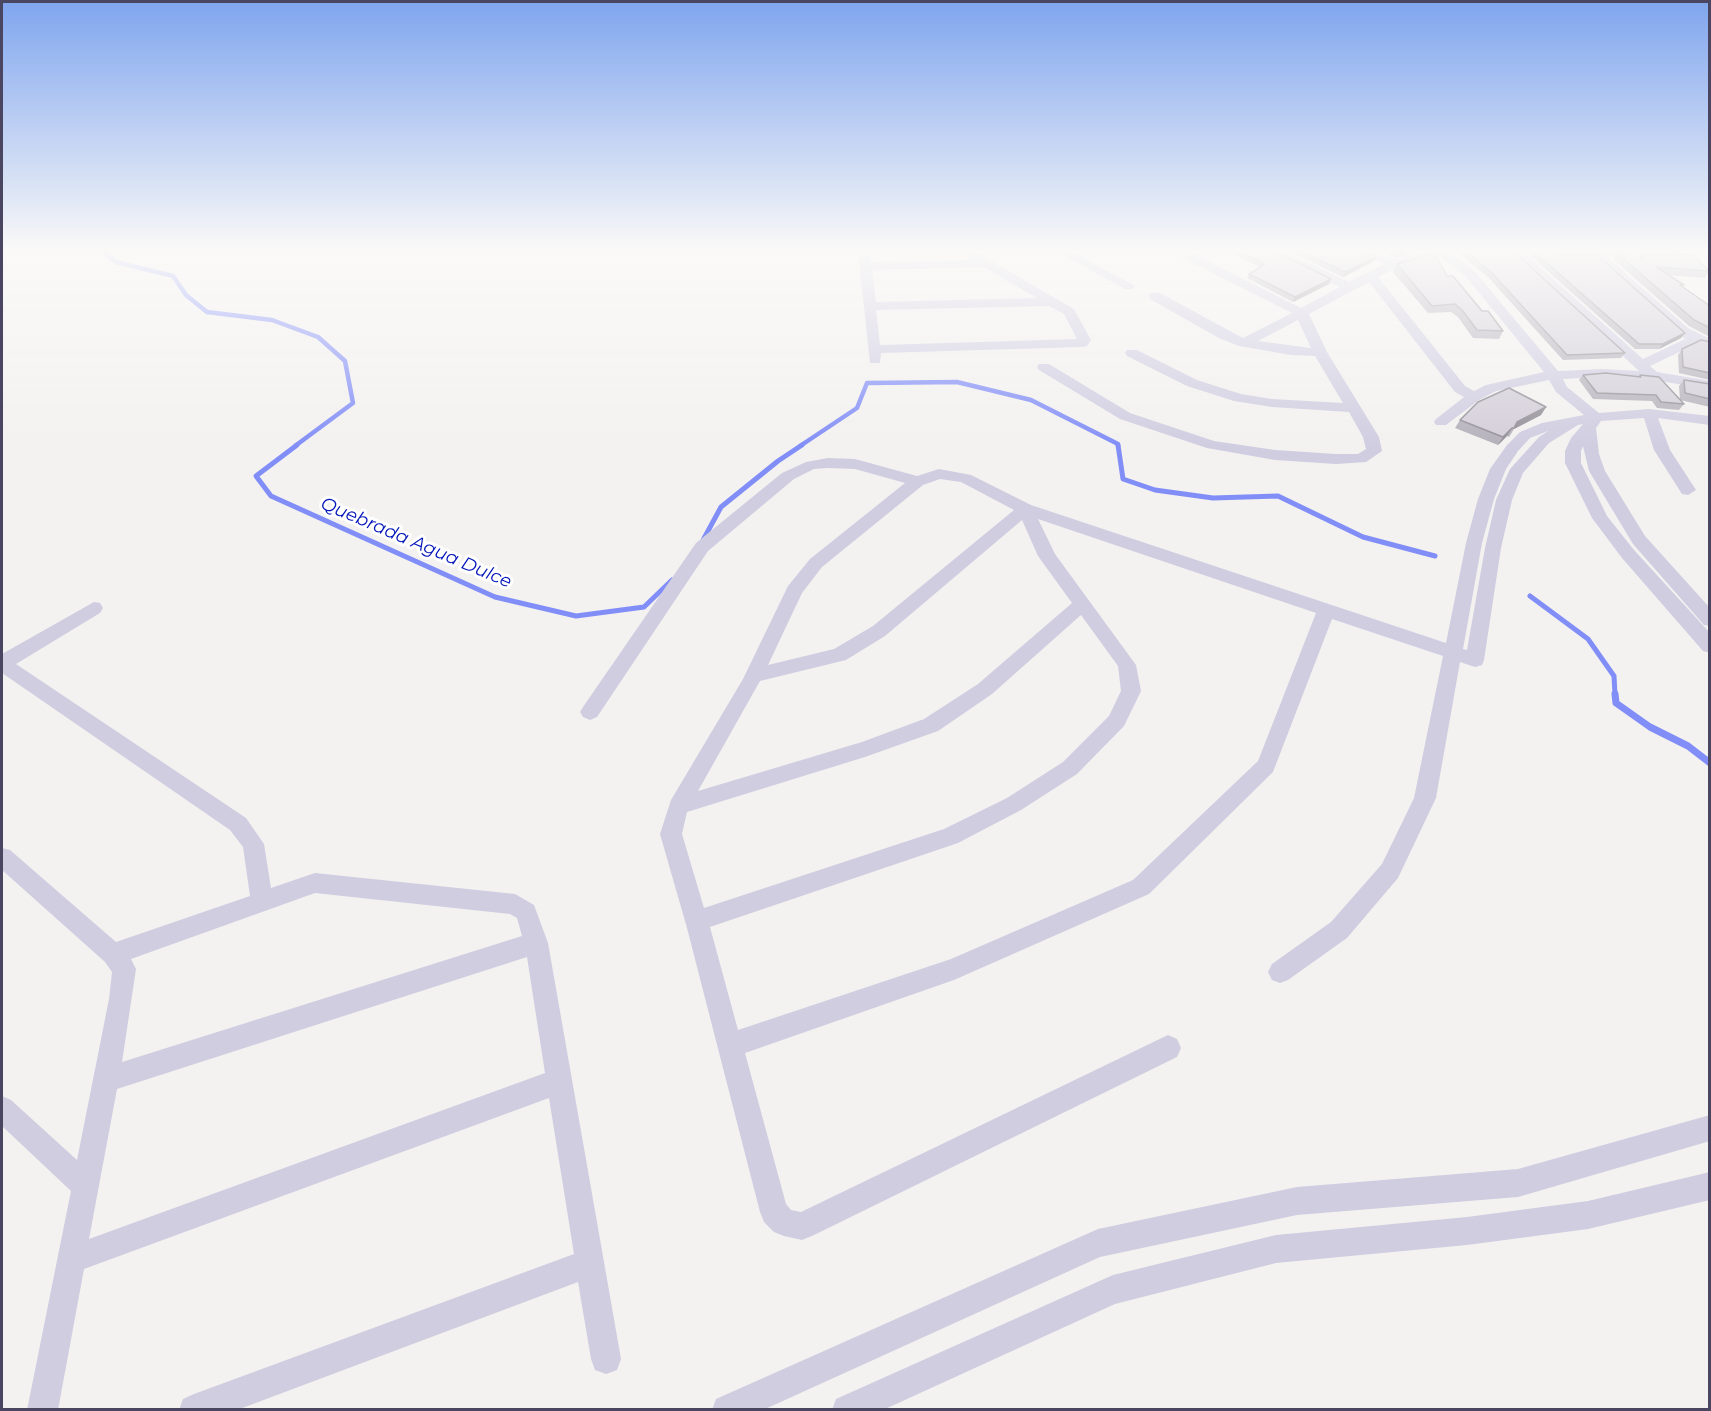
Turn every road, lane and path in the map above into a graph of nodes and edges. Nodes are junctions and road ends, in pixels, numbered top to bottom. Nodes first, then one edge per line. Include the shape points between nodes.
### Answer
1 (871, 316) edge
2 (1071, 316) edge
3 (1190, 316) edge
4 (1296, 316) edge
5 (1303, 316) edge
6 (1402, 316) edge
7 (1505, 316) edge
8 (1588, 316) edge
9 (1666, 316) edge
10 (1695, 339) junction
11 (1244, 343) junction
12 (1710, 344) edge
13 (1320, 352) junction
14 (1132, 353) dead end
15 (1642, 365) junction
16 (1044, 367) dead end
17 (1554, 375) junction
18 (1653, 376) junction
19 (1710, 385) edge
20 (1474, 397) junction
21 (1353, 408) junction
22 (1649, 413) junction
23 (1710, 421) edge
24 (1441, 422) dead end
25 (1585, 422) junction
26 (1554, 434) junction
27 (1576, 442) junction
28 (917, 481) junction
29 (1688, 490) dead end
30 (1026, 509) junction
31 (1082, 604) junction
32 (94, 608) dead end
33 (1326, 610) junction
34 (1710, 620) edge
35 (1710, 646) edge
36 (1452, 652) junction
37 (2, 663) edge
38 (753, 676) junction
39 (590, 712) dead end
40 (678, 806) junction
41 (2, 857) edge
42 (262, 902) junction
43 (697, 921) junction
44 (537, 944) junction
45 (113, 954) junction
46 (1280, 972) dead end
47 (730, 1045) junction
48 (1168, 1048) dead end
49 (106, 1080) junction
50 (560, 1081) junction
51 (2, 1109) edge
52 (1710, 1128) edge
53 (85, 1186) junction
54 (1710, 1186) edge
55 (70, 1260) junction
56 (590, 1263) junction
57 (606, 1359) dead end
58 (42, 1410) edge
59 (194, 1410) edge
60 (727, 1410) edge
61 (846, 1410) edge

1 - 2 street via 875,355 1082,343
3 - 11 street
4 - 11 street
5 - 13 street
6 - 20 street via 1460,389
7 - 17 street
8 - 15 street
9 - 10 street
10 - 12 street
10 - 15 street
11 - 13 street
13 - 21 street
14 - 21 street via 1192,383 1239,398
15 - 18 street
16 - 21 street via 1125,416 1212,445 1275,455 1361,459 1374,451 1371,437
17 - 18 street
17 - 20 street via 1491,388
17 - 25 street
18 - 19 street
20 - 24 street
22 - 23 street
22 - 25 street via 1617,414
22 - 29 street via 1662,450
25 - 26 street
25 - 27 street
25 - 34 street via 1597,471 1639,540
25 - 36 street via 1547,426 1525,435 1498,469 1474,543
26 - 27 street
26 - 36 street via 1516,472 1504,500 1475,660
27 - 35 street via 1573,463 1600,518
28 - 30 street via 939,474 965,478
28 - 38 street via 816,563 794,590
28 - 39 street via 855,465 828,463 811,465 788,476 702,547
30 - 31 street via 1047,556
30 - 33 street
30 - 38 street via 879,630 839,655
31 - 40 street via 985,689 931,724 866,749
31 - 43 street via 1127,665 1131,691 1117,721 1070,768 1014,804 951,836
32 - 37 street
33 - 36 street
33 - 47 street via 1266,766 1141,887 954,969
36 - 46 street via 1425,798 1390,871 1339,930
37 - 42 street via 238,824 253,844
38 - 40 street
40 - 43 street via 671,834
41 - 45 street
42 - 44 street via 315,883 515,904 526,912
42 - 45 street
43 - 47 street
44 - 49 street
44 - 50 street
45 - 49 street via 123,969
47 - 48 street via 774,1212 784,1222 802,1226
49 - 53 street
50 - 55 street
50 - 56 street
51 - 53 street
52 - 60 street via 1518,1183 1297,1201 1098,1243
53 - 55 street
54 - 61 street via 1588,1215 1276,1250 1113,1290
55 - 58 street
56 - 57 street
56 - 59 street

